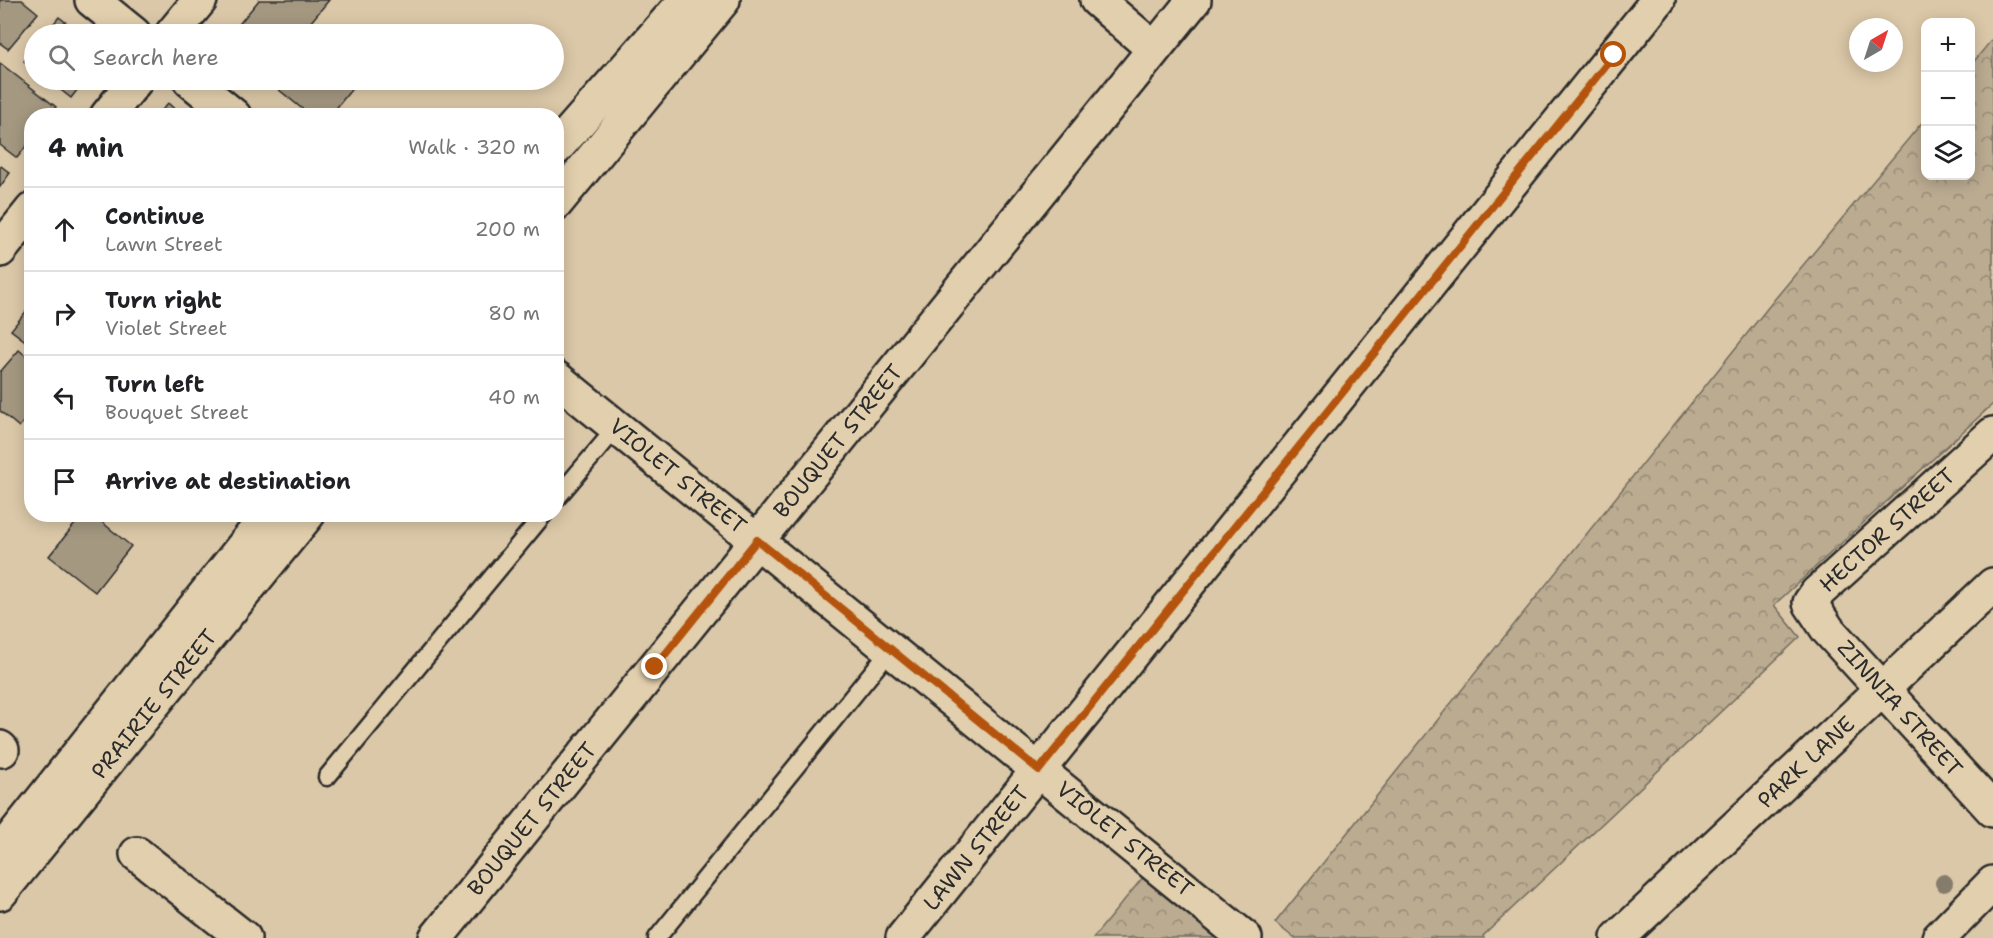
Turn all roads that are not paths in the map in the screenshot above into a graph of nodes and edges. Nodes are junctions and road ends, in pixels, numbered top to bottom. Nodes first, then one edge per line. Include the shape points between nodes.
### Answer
1 (92, 0) edge
2 (200, 0) edge
3 (686, 0) edge
4 (723, 0) edge
5 (1097, 0) edge
6 (1194, 0) edge
7 (1658, 0) edge
8 (122, 24) edge
9 (180, 24) edge
10 (1154, 49) junction
11 (128, 90) edge
12 (202, 90) edge
13 (113, 108) edge
14 (224, 108) edge
15 (564, 139) edge
16 (564, 193) edge
17 (24, 220) edge
18 (0, 250) edge
19 (564, 384) edge
20 (617, 427) junction
21 (1993, 434) edge
22 (564, 490) edge
23 (263, 522) edge
24 (301, 522) edge
25 (537, 522) edge
26 (757, 540) junction
27 (1993, 585) edge
28 (1810, 603) joint
29 (891, 649) junction
30 (1883, 691) junction
31 (1039, 770) junction
32 (327, 777) dead end
33 (1993, 810) edge
34 (0, 853) edge
35 (137, 854) dead end
36 (1993, 883) edge
37 (0, 893) edge
38 (244, 938) edge
39 (436, 938) edge
40 (657, 938) edge
41 (903, 938) edge
42 (1245, 938) edge
43 (1618, 938) edge
44 (1939, 938) edge

1 - 8 street
2 - 9 street
3 - 15 street
4 - 16 street
5 - 10 street
6 - 10 street, BOUQUET STREET
7 - 31 street, LAWN STREET
10 - 26 street, BOUQUET STREET
11 - 13 street
12 - 14 street
17 - 18 street
19 - 20 street, VIOLET STREET
20 - 22 lane
20 - 26 street, VIOLET STREET
21 - 28 street, HECTOR STREET
23 - 34 street, PRAIRIE STREET
24 - 37 street, PRAIRIE STREET
25 - 32 lane
26 - 29 street, VIOLET STREET
26 - 39 street, BOUQUET STREET
27 - 30 street, PARK LANE
28 - 30 street, ZINNIA STREET via 1828,630
29 - 31 street, VIOLET STREET
29 - 40 lane
30 - 33 street, ZINNIA STREET
30 - 43 street, PARK LANE
31 - 41 street, LAWN STREET
31 - 42 street, VIOLET STREET
35 - 38 street
36 - 44 street

